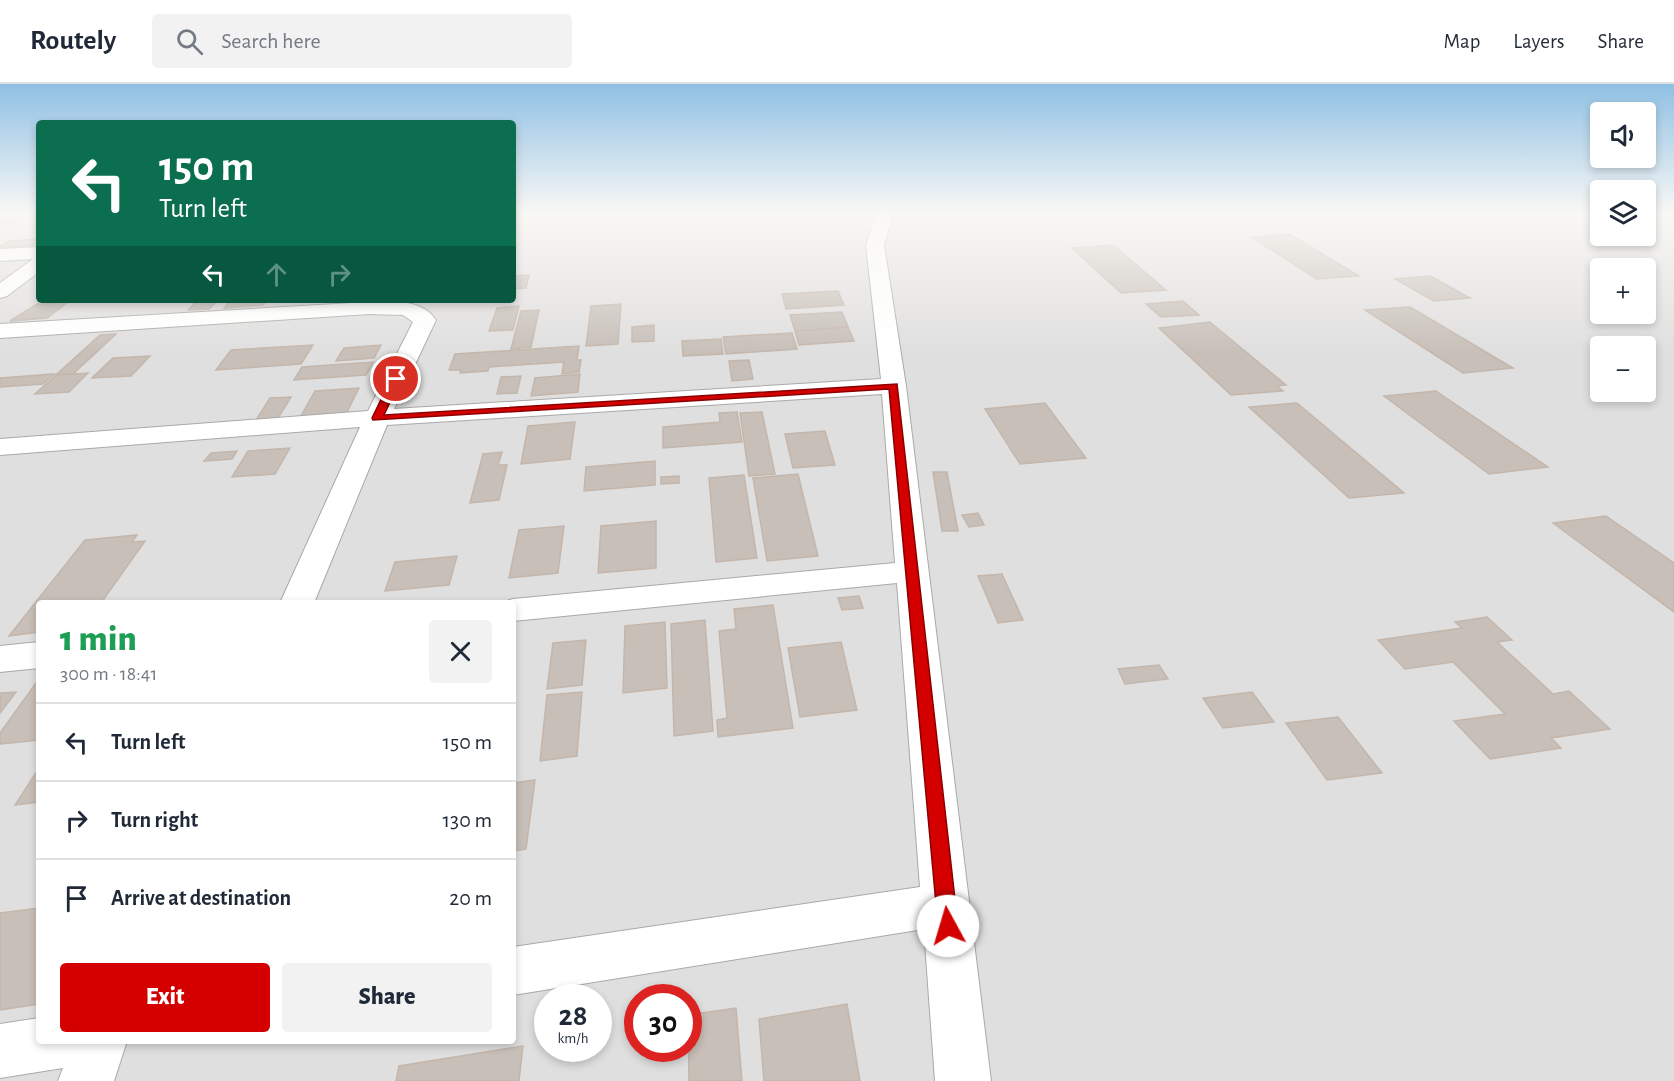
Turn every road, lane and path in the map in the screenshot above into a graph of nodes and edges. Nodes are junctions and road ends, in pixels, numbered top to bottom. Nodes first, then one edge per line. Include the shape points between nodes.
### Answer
1 (877, 261) edge
2 (36, 266) edge
3 (0, 292) edge
4 (0, 331) edge
5 (894, 386) junction
6 (377, 418) junction
7 (0, 447) edge
8 (912, 571) junction
9 (298, 600) edge
10 (516, 610) edge
11 (36, 655) edge
12 (0, 659) edge
13 (946, 904) junction
14 (516, 971) edge
15 (46, 1044) edge
16 (99, 1044) edge
17 (0, 1051) edge
18 (86, 1081) edge
19 (963, 1081) edge

1 - 5 street
2 - 3 street
4 - 6 street via 369,308 408,309 425,320
5 - 6 street
5 - 8 street
6 - 7 street
6 - 9 street
8 - 10 street
8 - 13 street
11 - 12 street
13 - 14 street
13 - 19 street
15 - 17 street
16 - 18 street

